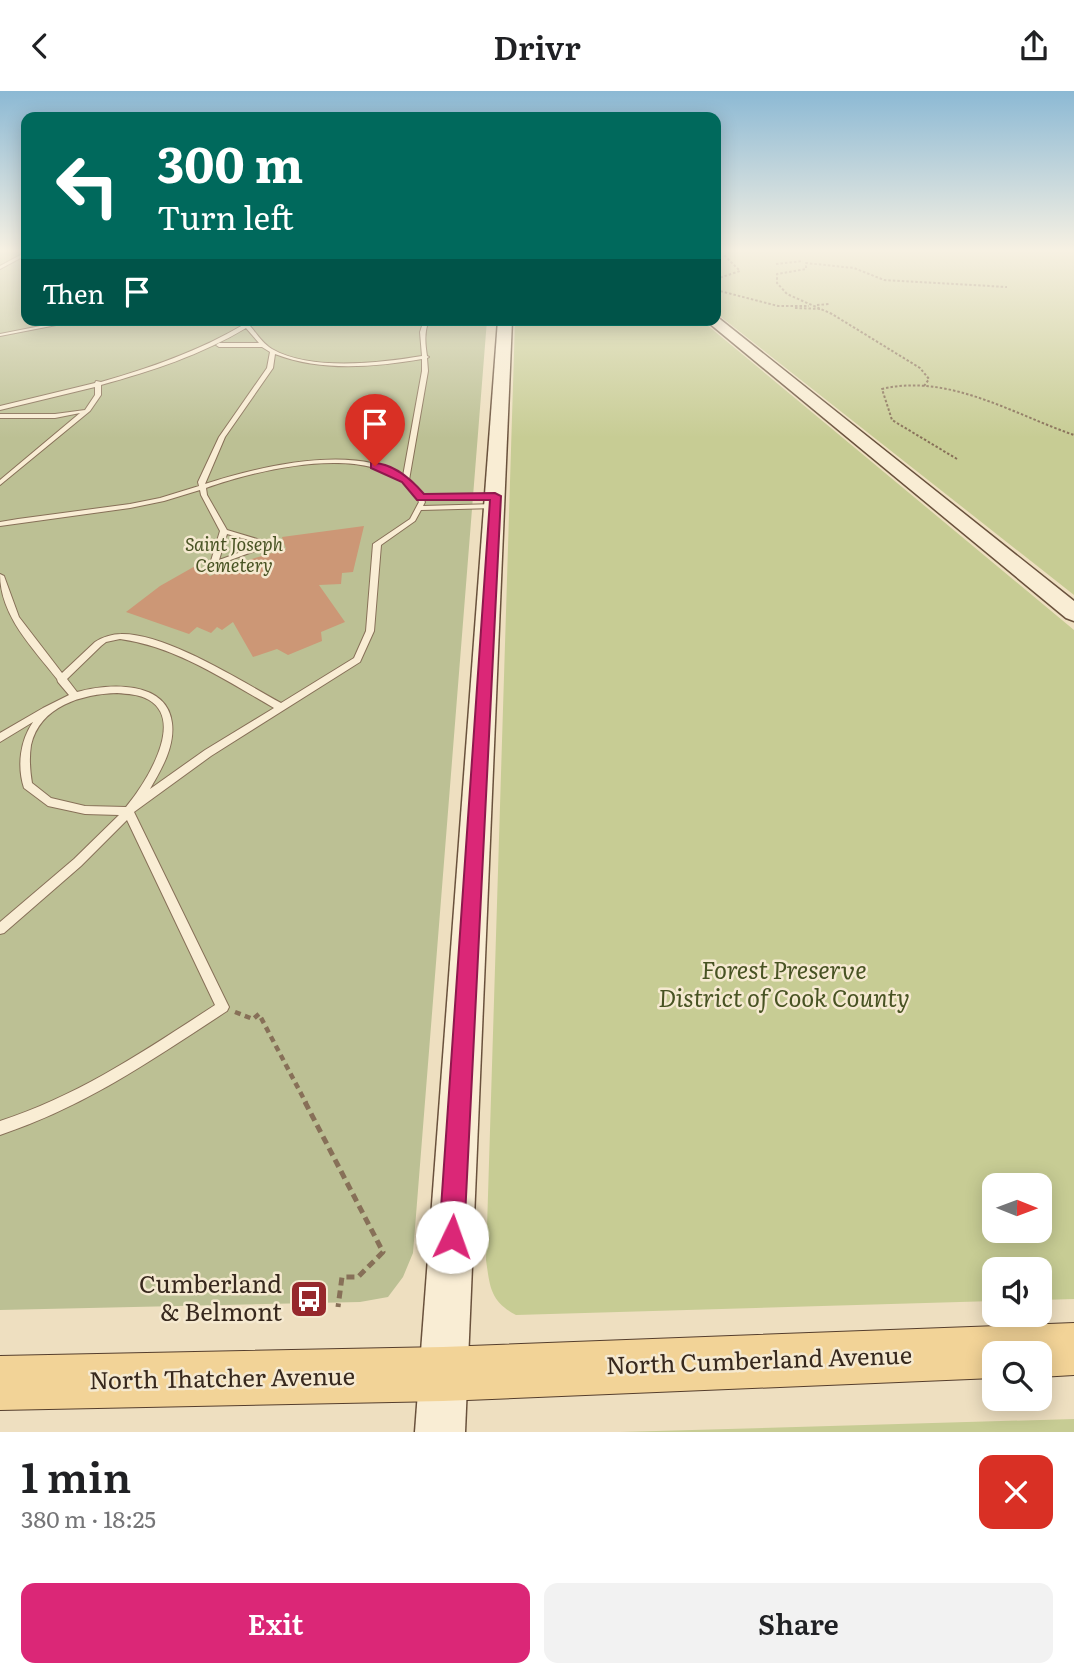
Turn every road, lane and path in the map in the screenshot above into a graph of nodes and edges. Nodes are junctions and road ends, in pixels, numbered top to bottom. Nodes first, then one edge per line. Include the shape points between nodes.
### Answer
1 (830, 314) edge
2 (48, 326) edge
3 (248, 326) joint
4 (425, 326) edge
5 (505, 326) edge
6 (720, 326) edge
7 (0, 335) edge
8 (264, 345) junction
9 (210, 347) junction
10 (273, 352) junction
11 (426, 357) junction
12 (98, 383) junction
13 (924, 386) junction
14 (0, 408) edge
15 (88, 410) junction
16 (0, 416) edge
17 (1074, 435) edge
18 (957, 459) dead end
19 (406, 480) junction
20 (0, 483) edge
21 (201, 488) junction
22 (421, 497) junction
23 (495, 501) junction
24 (421, 507) junction
25 (0, 524) edge
26 (224, 531) junction
27 (0, 576) edge
28 (1074, 613) edge
29 (61, 680) junction
30 (75, 696) junction
31 (281, 707) junction
32 (49, 710) junction
33 (0, 738) edge
34 (128, 811) junction
35 (0, 929) edge
36 (223, 1007) junction
37 (0, 1128) edge
38 (338, 1307) dead end
39 (1074, 1349) edge
40 (443, 1374) junction
41 (0, 1383) edge
42 (440, 1432) edge

1 - 13 path via 920,369 929,379
2 - 7 lane
3 - 8 lane
3 - 9 lane
4 - 11 lane via 421,339
5 - 23 main road
6 - 28 main road
8 - 9 lane
8 - 10 lane
9 - 12 lane
10 - 11 lane via 303,360 352,363
10 - 21 lane via 270,368 213,453
11 - 19 lane
12 - 14 lane
12 - 15 lane via 98,395
13 - 17 path via 970,396
13 - 18 path via 882,389 890,417
15 - 16 lane via 55,416
15 - 20 lane
19 - 21 lane via 375,466 320,462 255,471
19 - 22 lane
21 - 25 lane via 150,503
21 - 26 lane
22 - 23 lane
22 - 24 lane
23 - 24 lane
23 - 40 main road
24 - 31 lane via 413,520 377,544 370,631 358,660
26 - 26 lane via 214,564 270,544 257,543
27 - 29 lane via 15,618
29 - 30 lane
29 - 31 lane via 103,640 125,636 156,641
30 - 32 lane
30 - 34 lane via 103,690 142,692 164,709 165,751
31 - 34 lane
32 - 33 lane
32 - 34 lane via 32,727 24,759 27,785 48,802 85,810
34 - 35 lane
34 - 36 lane
36 - 37 lane via 78,1094
36 - 38 path via 253,1019 259,1014 383,1252 358,1277 342,1277
39 - 40 main road, North Cumberland Avenue
40 - 41 main road, North Thatcher Avenue
40 - 42 main road

